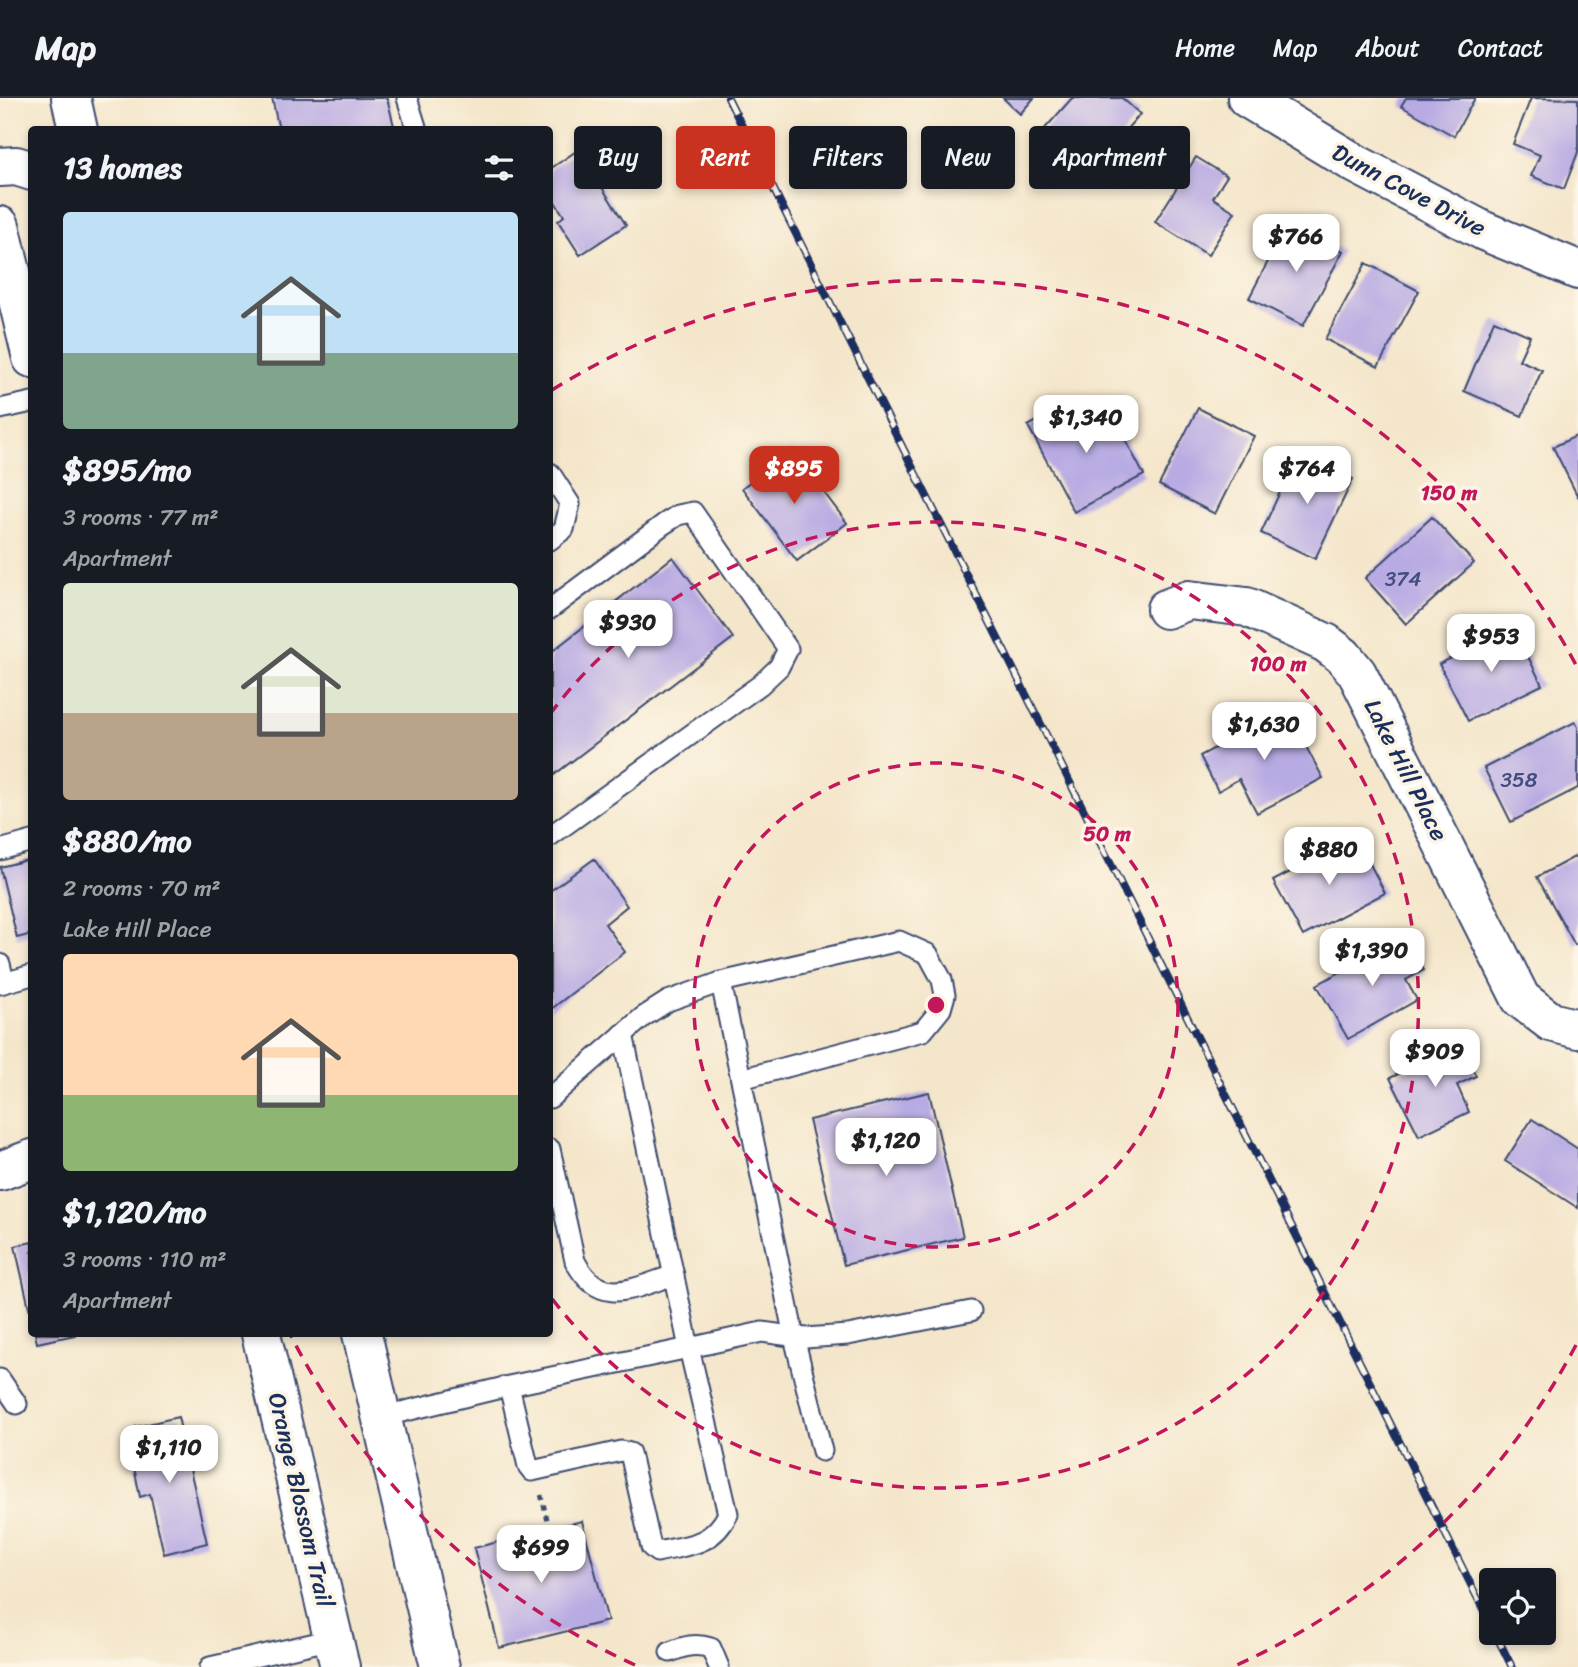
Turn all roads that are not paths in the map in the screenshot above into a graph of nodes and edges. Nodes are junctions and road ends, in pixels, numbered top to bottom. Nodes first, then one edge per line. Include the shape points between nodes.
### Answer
1 (71, 98) edge
2 (407, 98) edge
3 (1247, 98) edge
4 (77, 126) edge
5 (416, 126) edge
6 (0, 167) edge
7 (28, 170) edge
8 (0, 226) edge
9 (1578, 270) edge
10 (28, 342) edge
11 (28, 403) edge
12 (0, 409) edge
13 (553, 478) edge
14 (553, 538) edge
15 (553, 607) edge
16 (1166, 609) dead end
17 (553, 834) edge
18 (28, 842) edge
19 (0, 850) edge
20 (28, 975) edge
21 (1, 976) edge
22 (721, 982) junction
23 (1578, 1029) edge
24 (623, 1034) junction
25 (741, 1079) junction
26 (553, 1095) edge
27 (28, 1160) edge
28 (553, 1162) edge
29 (0, 1171) edge
30 (674, 1275) junction
31 (971, 1311) dead end
32 (794, 1336) junction
33 (262, 1337) edge
34 (363, 1337) edge
35 (689, 1348) junction
36 (0, 1379) edge
37 (509, 1386) junction
38 (17, 1404) dead end
39 (381, 1417) junction
40 (822, 1451) dead end
41 (337, 1653) edge
42 (670, 1653) dead end
43 (210, 1667) edge
44 (440, 1667) edge
45 (719, 1667) edge

1 - 4 street
2 - 5 lane
3 - 9 street, Dunn Cove Drive via 1356,164 1484,231
6 - 7 street
8 - 10 street
11 - 12 lane
13 - 14 lane via 570,504 564,529
15 - 17 lane via 664,524 693,512 788,649 779,667 760,685
16 - 23 street, Lake Hill Place via 1189,600 1247,607 1326,643 1343,656 1357,673 1521,999 1550,1022
18 - 19 lane
20 - 21 lane
22 - 24 lane via 668,1001
22 - 25 lane
22 - 25 lane via 899,941 928,954 945,995 941,1009 923,1031
24 - 26 lane
24 - 30 lane
25 - 32 lane
27 - 29 street
28 - 30 lane via 575,1261 583,1276 602,1290 617,1292
30 - 35 lane
31 - 32 lane via 848,1335
32 - 35 lane via 762,1332
32 - 40 lane
33 - 41 street, Orange Blossom Trail
34 - 39 street
35 - 37 lane
35 - 37 lane via 728,1514 721,1529 707,1540 657,1552 651,1547 631,1453 621,1451 533,1471
36 - 38 lane
37 - 39 lane
39 - 44 street
41 - 43 lane
42 - 45 lane via 701,1645 711,1648

